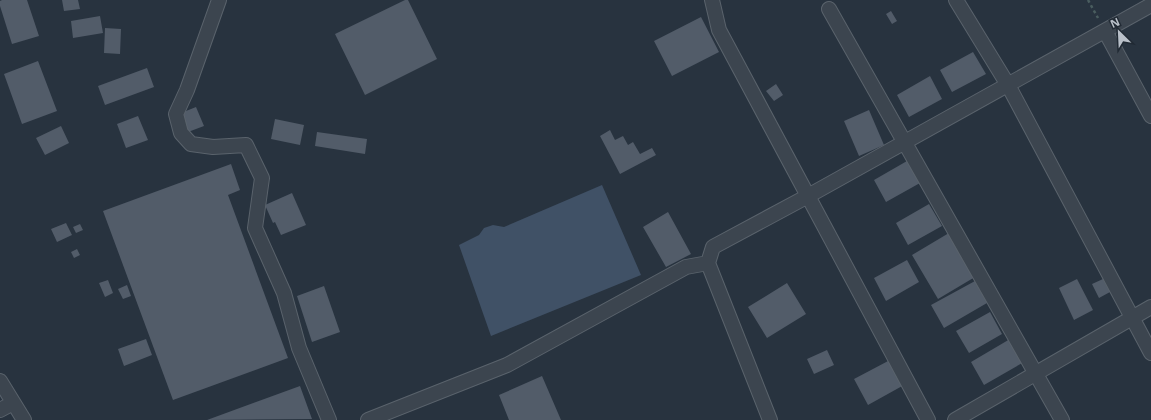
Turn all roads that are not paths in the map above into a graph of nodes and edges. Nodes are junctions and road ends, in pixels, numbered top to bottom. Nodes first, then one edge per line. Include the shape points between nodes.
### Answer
1 (219, 0) edge
2 (712, 0) edge
3 (956, 0) edge
4 (1151, 5) edge
5 (829, 9) dead end
6 (1105, 31) junction
7 (1008, 85) junction
8 (1151, 116) edge
9 (905, 142) junction
10 (808, 196) junction
11 (708, 263) junction
12 (1151, 307) edge
13 (1132, 317) junction
14 (1151, 353) edge
15 (1036, 375) junction
16 (0, 381) edge
17 (13, 403) junction
18 (0, 410) edge
19 (24, 420) edge
20 (328, 420) edge
21 (368, 420) edge
22 (770, 420) edge
23 (928, 420) edge
24 (955, 420) edge
25 (1062, 420) edge

1 - 20 street via 176,114 181,133 192,144 213,147 246,145 262,178 255,228 284,293 299,348
2 - 10 street via 719,30
3 - 7 street
4 - 6 street
5 - 9 street
6 - 7 street
6 - 8 street
7 - 9 street
7 - 13 street
9 - 10 street
9 - 15 street
10 - 11 street via 713,247
10 - 23 street
11 - 21 street via 686,267 507,365
11 - 22 street
12 - 13 street
13 - 14 street
13 - 15 street
15 - 24 street
15 - 25 street
16 - 17 street
17 - 18 street
17 - 19 street

